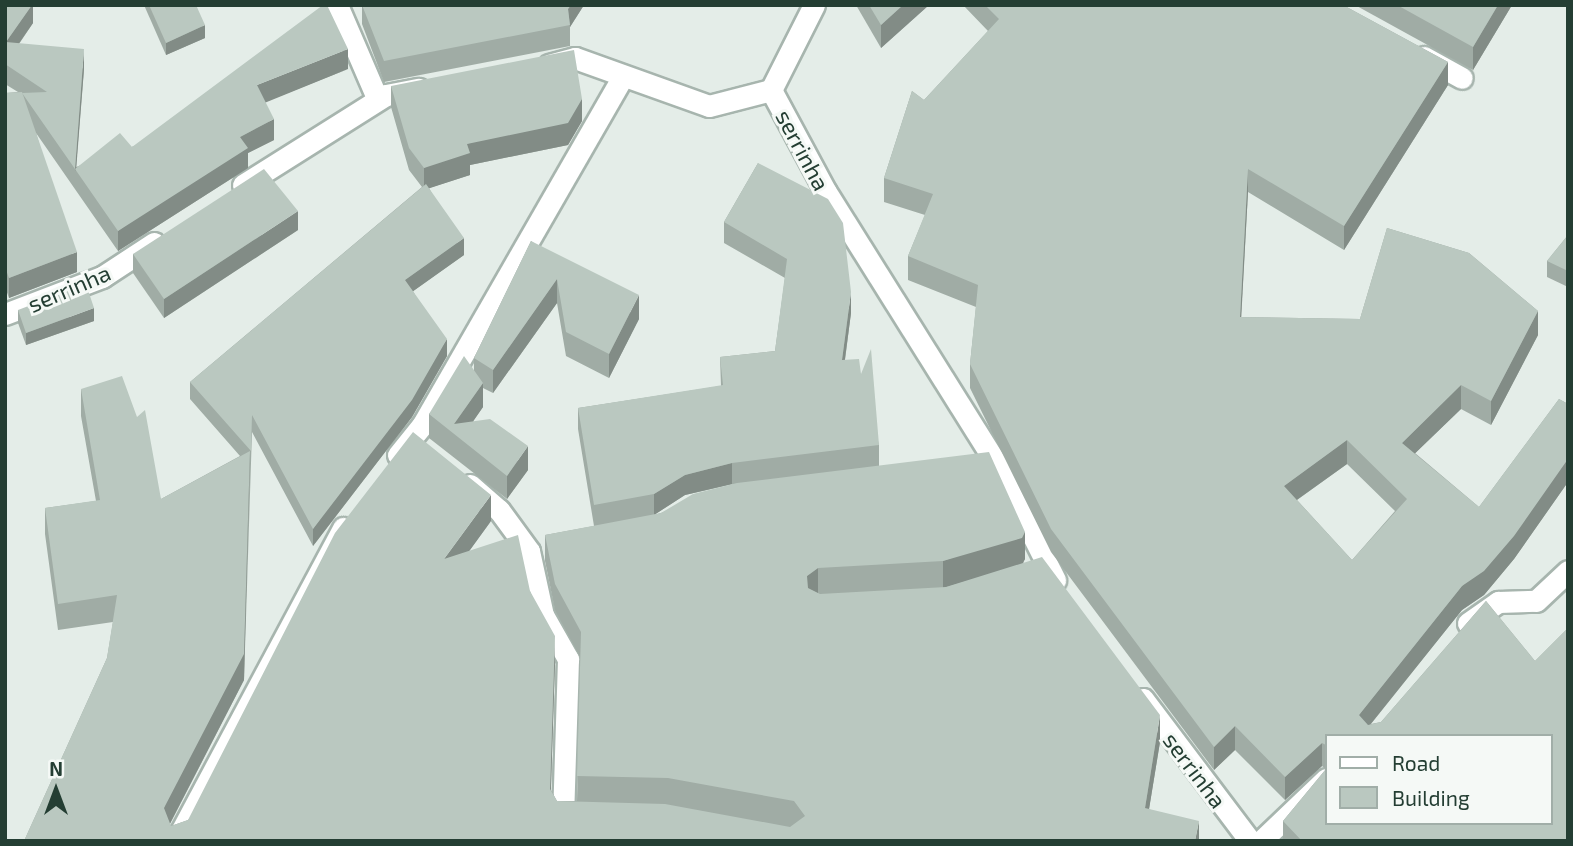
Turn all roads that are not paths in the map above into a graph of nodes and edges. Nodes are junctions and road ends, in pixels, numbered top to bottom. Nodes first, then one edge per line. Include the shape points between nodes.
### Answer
1 (338, 5) edge
2 (814, 5) edge
3 (1401, 45) edge
4 (526, 71) edge
5 (623, 76) junction
6 (1462, 78) dead end
7 (436, 86) edge
8 (771, 90) junction
9 (379, 100) junction
10 (224, 198) edge
11 (169, 234) edge
12 (5, 314) edge
13 (410, 439) junction
14 (432, 452) edge
15 (997, 465) junction
16 (451, 468) edge
17 (971, 468) edge
18 (387, 470) edge
19 (356, 512) edge
20 (555, 546) edge
21 (529, 551) junction
22 (1568, 571) edge
23 (1072, 603) edge
24 (1455, 639) edge
25 (1129, 681) edge
26 (1324, 781) edge
27 (601, 817) edge
28 (176, 841) edge
29 (1250, 841) edge
30 (1261, 841) edge

1 - 9 street
2 - 8 street
3 - 6 street
4 - 5 street, serrinha via 575,58
5 - 8 street, serrinha via 709,106
5 - 13 street
7 - 9 street
8 - 15 street, serrinha via 826,192
9 - 10 street
11 - 12 street, serrinha via 103,277
13 - 14 street
13 - 18 street
15 - 17 street
15 - 23 street, serrinha via 1035,568
16 - 21 street via 499,510
19 - 28 street via 324,553
20 - 21 street
21 - 27 street via 543,615 568,659 563,816
22 - 24 street via 1536,601 1498,602 1472,618
25 - 29 street, serrinha
26 - 30 street

